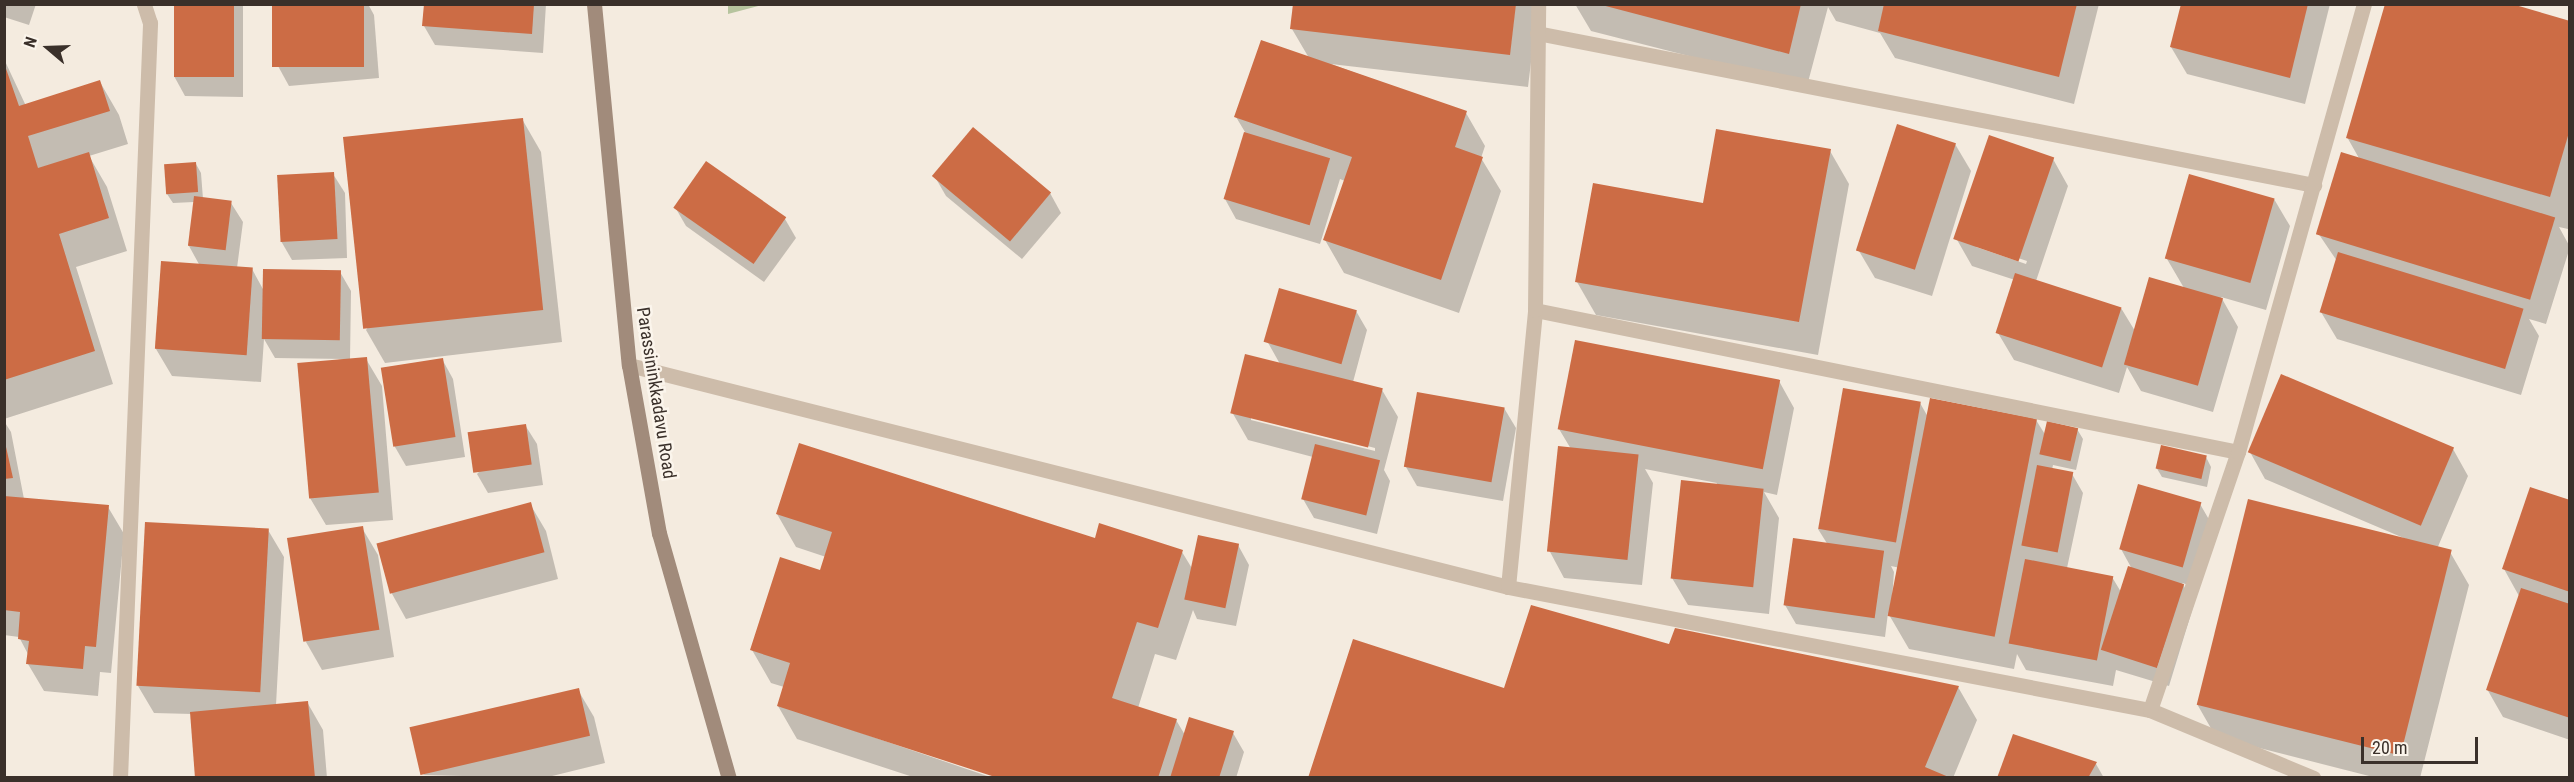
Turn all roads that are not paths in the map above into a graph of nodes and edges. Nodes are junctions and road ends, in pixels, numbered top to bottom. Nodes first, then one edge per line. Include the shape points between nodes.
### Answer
1 (144, 4) edge
2 (594, 4) edge
3 (1538, 4) edge
4 (2364, 4) edge
5 (1537, 33) junction
6 (2314, 185) junction
7 (1535, 310) junction
8 (629, 365) junction
9 (2238, 452) junction
10 (1508, 587) junction
11 (2150, 710) junction
12 (120, 777) edge
13 (729, 777) edge
14 (2313, 777) edge

1 - 12 street via 150,23
2 - 8 main road, Parassininkkadavu Road
3 - 5 street
4 - 6 street
5 - 6 street
5 - 7 street
6 - 9 street
7 - 9 street
7 - 10 street
8 - 10 street
8 - 13 main road, Parassininkkadavu Road via 659,533
9 - 11 street
10 - 11 street
11 - 14 street

